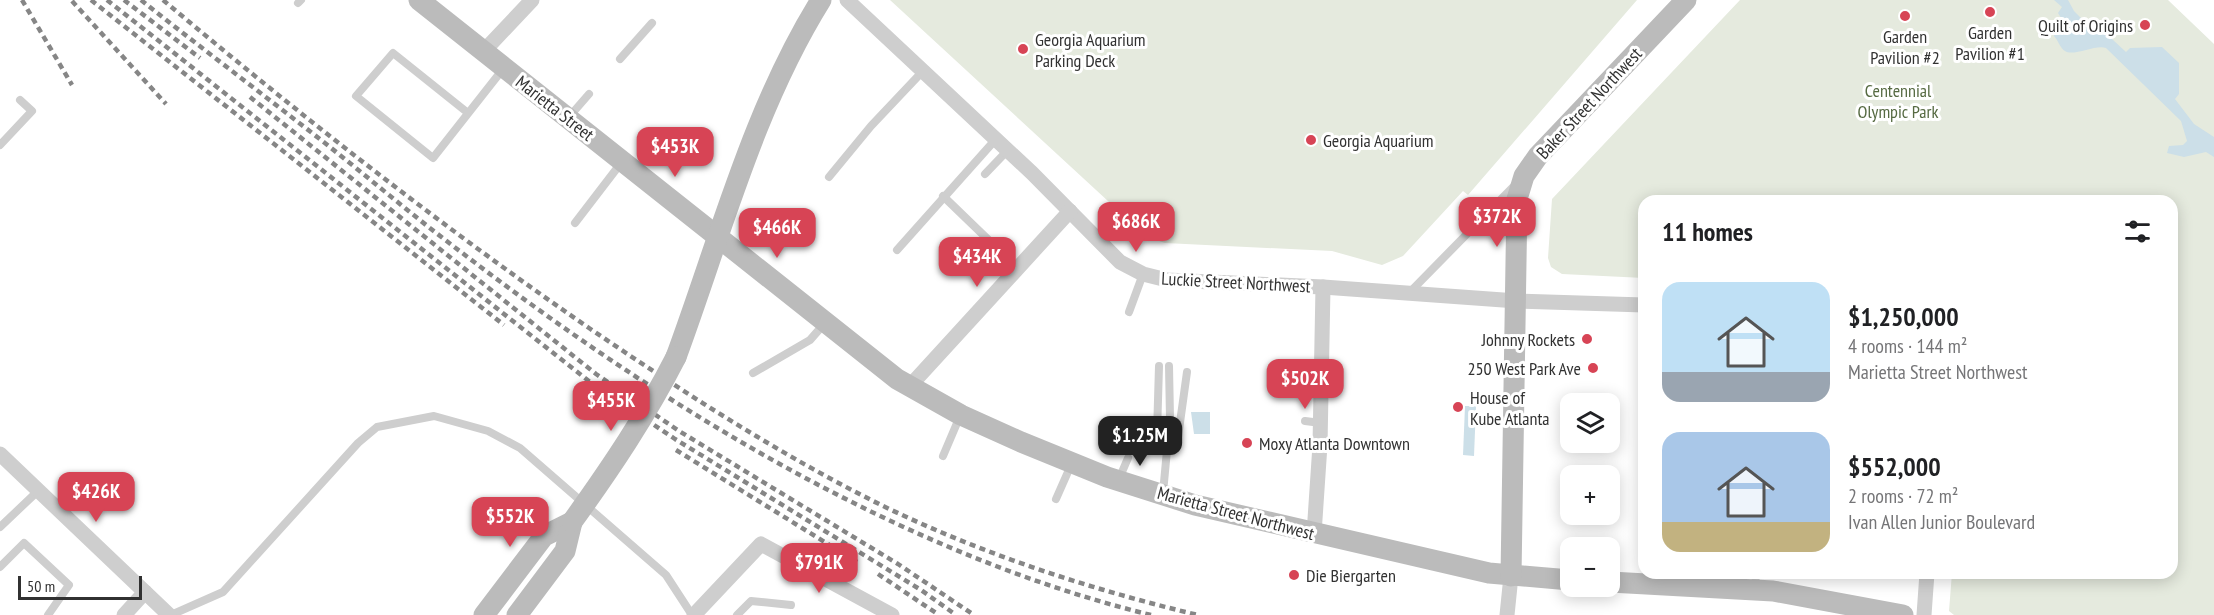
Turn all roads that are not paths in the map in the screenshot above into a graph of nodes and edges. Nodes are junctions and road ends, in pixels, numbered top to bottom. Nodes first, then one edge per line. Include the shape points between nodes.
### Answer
1 (418, 0) edge
2 (532, 0) edge
3 (820, 0) edge
4 (847, 0) edge
5 (1686, 0) edge
6 (652, 23) dead end
7 (483, 52) junction
8 (620, 59) dead end
9 (504, 68) junction
10 (924, 70) junction
11 (589, 94) dead end
12 (20, 100) dead end
13 (468, 113) junction
14 (568, 118) junction
15 (996, 139) junction
16 (0, 145) edge
17 (1008, 150) junction
18 (622, 162) junction
19 (985, 174) dead end
20 (1524, 176) junction
21 (829, 177) dead end
22 (943, 196) junction
23 (1070, 211) junction
24 (574, 224) dead end
25 (719, 238) junction
26 (897, 249) dead end
27 (1002, 253) dead end
28 (1143, 274) junction
29 (1323, 287) junction
30 (1409, 293) junction
31 (1517, 301) junction
32 (1638, 305) edge
33 (1129, 312) dead end
34 (825, 323) junction
35 (1159, 366) dead end
36 (1169, 366) dead end
37 (1186, 372) dead end
38 (753, 373) dead end
39 (909, 387) junction
40 (1170, 410) junction
41 (1180, 411) junction
42 (961, 415) junction
43 (1303, 445) dead end
44 (1320, 445) junction
45 (1169, 449) junction
46 (0, 454) edge
47 (943, 456) dead end
48 (1128, 458) dead end
49 (1072, 462) junction
50 (1119, 481) junction
51 (38, 491) junction
52 (1163, 495) junction
53 (1056, 499) dead end
54 (572, 522) junction
55 (0, 527) edge
56 (1314, 534) junction
57 (0, 567) edge
58 (1511, 576) junction
59 (1560, 579) edge
60 (1927, 579) edge
61 (1756, 581) edge
62 (1620, 582) edge
63 (145, 592) junction
64 (791, 605) dead end
65 (48, 615) edge
66 (124, 615) edge
67 (170, 615) edge
68 (484, 615) edge
69 (517, 615) edge
70 (693, 615) edge
71 (737, 615) edge
72 (892, 615) edge
73 (1508, 615) edge
74 (1903, 615) edge
75 (1924, 615) edge

1 - 7 main road, Marietta Street
2 - 7 street
3 - 25 main road via 752,141
4 - 10 street, Luckie Street Northwest
5 - 20 main road, Baker Street Northwest via 1538,156
6 - 8 lane
7 - 9 main road, Marietta Street
9 - 13 lane
9 - 14 main road, Marietta Street
10 - 15 street, Luckie Street Northwest
10 - 21 lane
11 - 14 lane
12 - 16 lane via 32,111
13 - 13 lane via 433,158 356,96 393,54
14 - 18 main road, Marietta Street
15 - 17 street, Luckie Street Northwest
15 - 22 lane
17 - 19 lane
17 - 23 street, Luckie Street Northwest
18 - 24 lane
18 - 25 main road, Marietta Street
20 - 30 lane
20 - 31 main road, Baker Street Northwest via 1517,199
22 - 26 lane
22 - 27 lane
23 - 28 street, Luckie Street Northwest via 1120,262
23 - 39 street
25 - 34 main road, Marietta Street Northwest
25 - 54 main road, bridge via 676,357 621,453
28 - 29 street, Luckie Street Northwest via 1167,280
28 - 33 lane
29 - 30 street, Luckie Street Northwest
29 - 44 street via 1313,422
30 - 31 street, Luckie Street Northwest
31 - 32 street, Luckie Street Northwest
31 - 58 main road, Baker Street Northwest
34 - 38 lane via 810,340
34 - 39 main road, Marietta Street Northwest
35 - 45 lane via 1157,434
36 - 40 lane
37 - 41 lane
39 - 42 main road, Marietta Street Northwest
40 - 41 lane
40 - 45 lane
41 - 45 lane via 1178,437
42 - 47 lane
42 - 49 main road, Marietta Street Northwest
43 - 44 lane
44 - 56 street
45 - 52 lane
46 - 51 street
48 - 50 lane
49 - 50 main road, Marietta Street Northwest
49 - 53 lane
50 - 52 main road, Marietta Street Northwest
51 - 55 lane
51 - 63 street
52 - 56 main road, Marietta Street Northwest
54 - 68 main road via 544,536
54 - 69 main road via 565,551
56 - 58 main road, Marietta Street Northwest
57 - 65 lane via 24,543 69,585
58 - 59 main road, Marietta Street Northwest
58 - 73 street, Baker Street Northwest
60 - 75 street
61 - 62 main road
61 - 74 main road
63 - 66 street
63 - 67 street
64 - 71 lane via 751,600
67 - 70 lane via 223,592 377,427 434,416 488,431 520,448 666,575
70 - 72 street via 761,544

